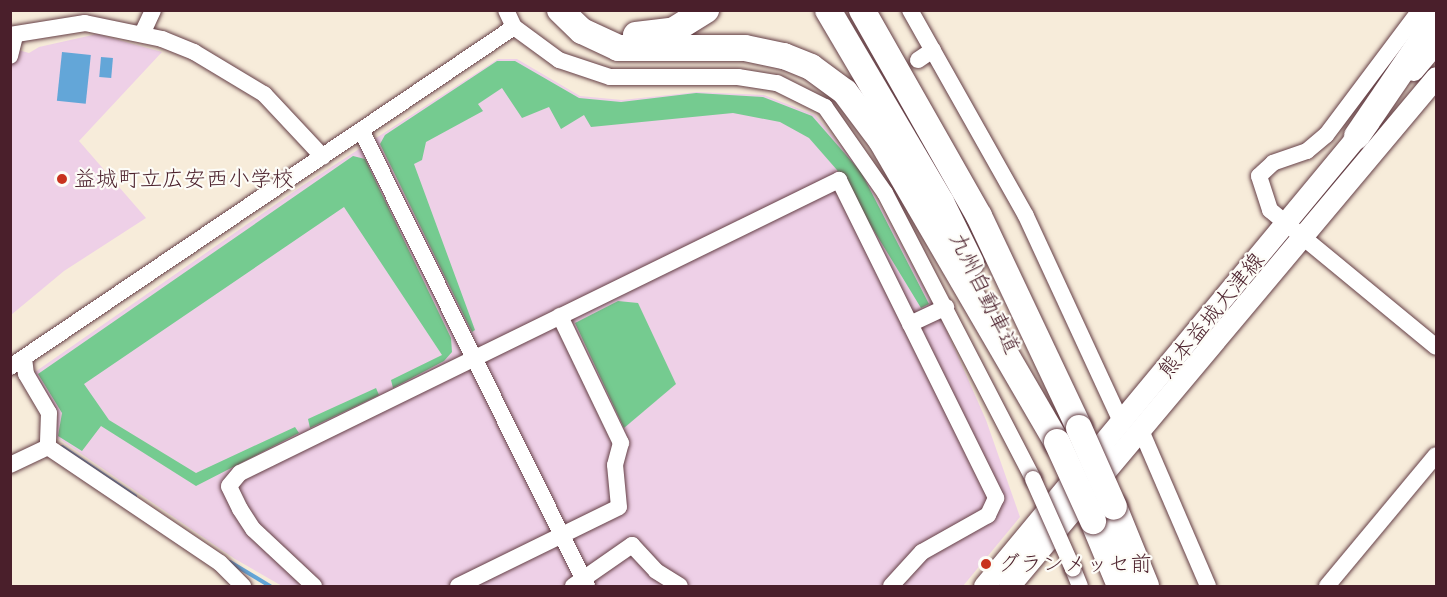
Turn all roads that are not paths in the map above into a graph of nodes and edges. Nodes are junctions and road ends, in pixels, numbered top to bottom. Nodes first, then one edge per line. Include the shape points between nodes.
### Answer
1 (153, 10) edge
2 (506, 10) edge
3 (560, 10) edge
4 (579, 10) edge
5 (706, 10) edge
6 (828, 10) edge
7 (862, 10) edge
8 (910, 10) edge
9 (1420, 10) edge
10 (872, 21) edge
11 (1437, 21) edge
12 (514, 27) junction
13 (142, 34) junction
14 (13, 35) edge
15 (1437, 43) edge
16 (933, 50) junction
17 (10, 56) edge
18 (918, 60) dead end
19 (1437, 76) edge
20 (1437, 82) edge
21 (1409, 108) junction
22 (362, 132) junction
23 (1357, 136) junction
24 (323, 157) junction
25 (1287, 223) junction
26 (1304, 237) junction
27 (946, 307) junction
28 (560, 316) junction
29 (910, 324) junction
30 (1437, 347) edge
31 (473, 358) junction
32 (17, 363) edge
33 (1131, 426) junction
34 (1057, 442) junction
35 (48, 447) junction
36 (1437, 456) edge
37 (10, 465) edge
38 (1104, 514) junction
39 (563, 536) junction
40 (581, 584) edge
41 (243, 586) edge
42 (314, 586) edge
43 (458, 586) edge
44 (680, 586) edge
45 (891, 586) edge
46 (984, 586) edge
47 (1009, 586) edge
48 (1080, 586) edge
49 (1120, 586) edge
50 (1146, 586) edge
51 (1208, 586) edge
52 (1327, 586) edge

1 - 13 street
2 - 12 street
3 - 34 highway via 582,31 618,48 744,48 784,56 811,67 845,92 882,140
4 - 5 highway via 606,28 633,35 674,30
6 - 34 highway, 九州自動車道 via 941,202
7 - 10 highway, 九州自動車道
8 - 16 street
9 - 25 street via 1326,135 1307,151 1273,163 1259,176 1270,210
10 - 38 highway, 九州自動車道, bridge via 980,216 1079,428
11 - 23 highway
12 - 22 street
12 - 27 street via 559,60 610,77 738,77 777,83 832,103
13 - 14 street via 85,23
13 - 24 street via 194,52 264,94
14 - 17 street
15 - 23 main road, 熊本益城大津線
16 - 18 street
16 - 33 street via 1026,216
19 - 21 main road, 熊本益城大津線
20 - 21 street
21 - 26 main road, 熊本益城大津線
22 - 24 street
22 - 31 street
23 - 25 main road, 熊本益城大津線
24 - 32 street
25 - 26 street
25 - 33 main road, 熊本益城大津線
26 - 30 street
26 - 33 main road, 熊本益城大津線
27 - 29 street
27 - 48 street, bridge via 1033,479
28 - 29 street via 839,180
28 - 31 street
28 - 39 street via 621,443 615,473 619,507
29 - 45 street via 996,498 988,515 922,552
31 - 39 street
31 - 42 street via 262,461 240,473 229,486 254,529
32 - 35 street via 49,413
33 - 46 main road, 熊本益城大津線
33 - 47 main road, 熊本益城大津線
33 - 51 street
34 - 38 highway, 九州自動車道, bridge
35 - 37 street
35 - 41 street via 220,563
36 - 52 street
38 - 49 highway, 九州自動車道
38 - 50 highway, 九州自動車道
39 - 40 street
39 - 43 street
40 - 44 street via 632,545 656,571

